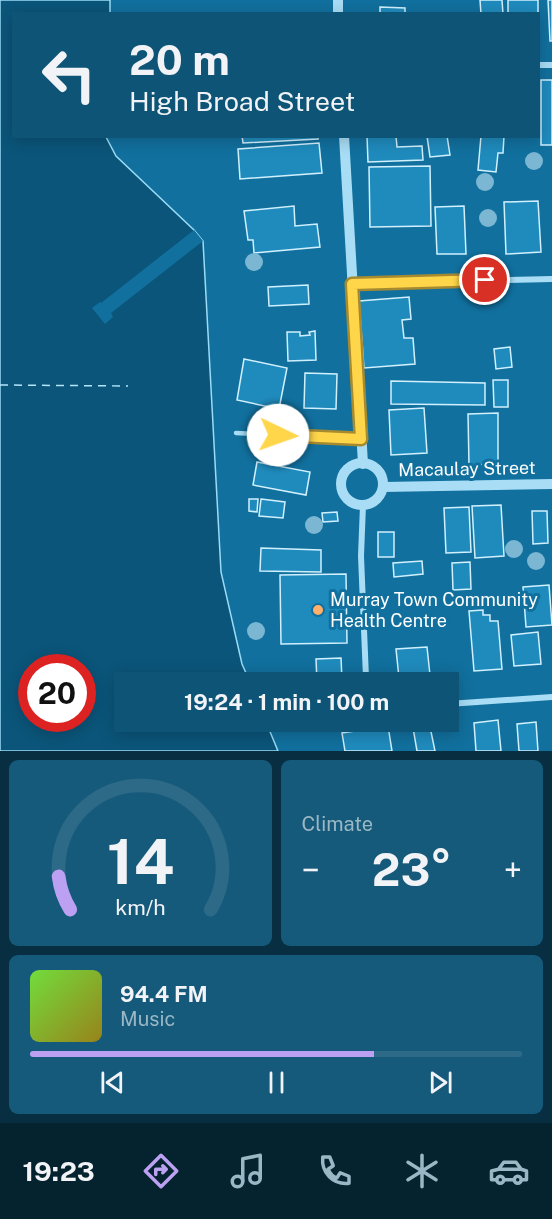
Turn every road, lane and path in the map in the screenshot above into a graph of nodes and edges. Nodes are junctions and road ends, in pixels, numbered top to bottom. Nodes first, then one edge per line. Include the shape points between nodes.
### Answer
1 (344, 138) edge
2 (552, 279) edge
3 (352, 284) junction
4 (236, 433) dead end
5 (361, 439) junction
6 (363, 464) junction
7 (552, 484) edge
8 (383, 487) junction
9 (363, 505) junction
10 (366, 672) edge
11 (552, 697) edge
12 (459, 703) edge

1 - 3 street
2 - 3 street
3 - 5 street
4 - 5 lane
5 - 6 street
6 - 8 street via 378,471
6 - 9 street via 348,470 341,484 348,499
7 - 8 street, Macaulay Street
8 - 9 street via 376,500
9 - 10 street
11 - 12 street

